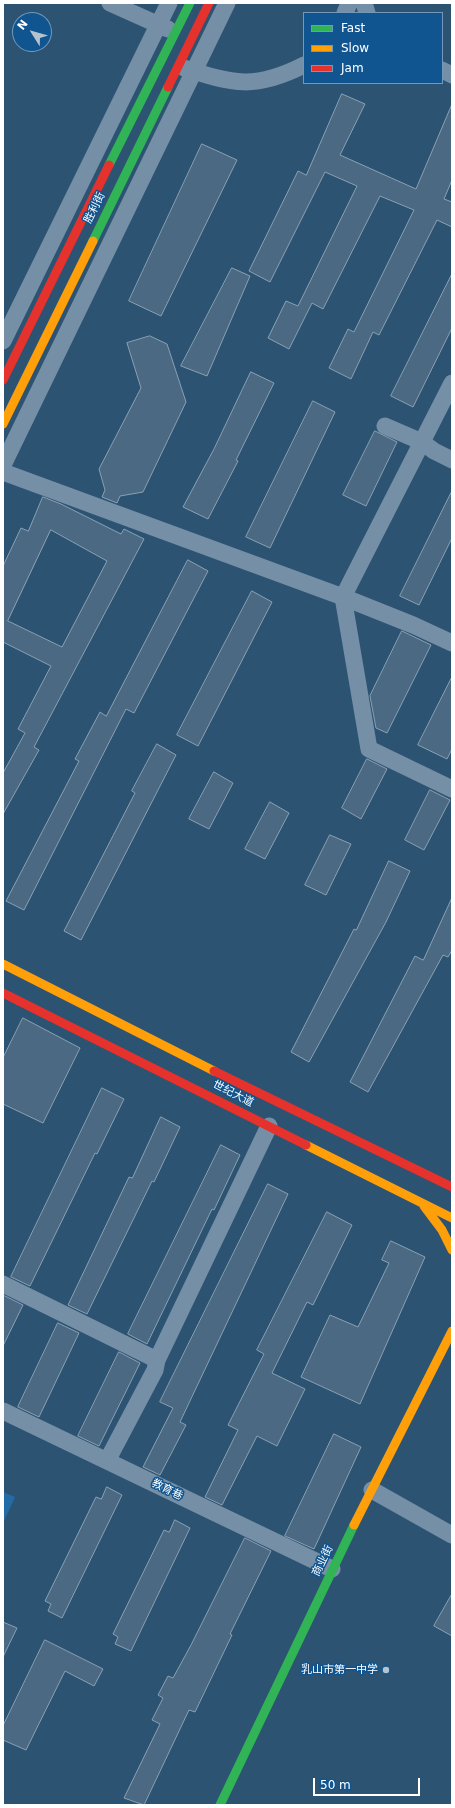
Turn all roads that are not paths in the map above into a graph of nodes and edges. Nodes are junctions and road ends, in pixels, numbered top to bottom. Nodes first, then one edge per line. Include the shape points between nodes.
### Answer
1 (110, 3) edge
2 (169, 3) edge
3 (190, 3) edge
4 (209, 3) edge
5 (227, 3) edge
6 (159, 25) junction
7 (183, 36) junction
8 (303, 65) edge
9 (178, 66) junction
10 (443, 70) edge
11 (195, 71) junction
12 (452, 75) edge
13 (3, 341) edge
14 (3, 380) edge
15 (452, 383) edge
16 (3, 424) edge
17 (385, 426) dead end
18 (422, 442) junction
19 (452, 460) edge
20 (3, 465) edge
21 (3, 472) edge
22 (343, 597) junction
23 (452, 643) edge
24 (452, 789) edge
25 (3, 964) edge
26 (3, 993) edge
27 (269, 1126) junction
28 (452, 1187) edge
29 (421, 1202) junction
30 (452, 1218) edge
31 (452, 1250) edge
32 (3, 1284) edge
33 (452, 1331) edge
34 (157, 1360) junction
35 (3, 1411) edge
36 (107, 1461) junction
37 (372, 1490) junction
38 (452, 1535) edge
39 (332, 1569) junction
40 (220, 1805) edge

1 - 6 street
2 - 6 street
3 - 7 main road, 胜利街
4 - 7 main road, 胜利街
5 - 11 street
6 - 7 street
6 - 13 street
7 - 9 main road, 胜利街
7 - 14 main road, 胜利街
8 - 11 street via 275,78 256,82 212,77
9 - 11 street
9 - 16 main road, 胜利街
10 - 12 street
11 - 20 street
15 - 18 street
17 - 18 street
18 - 19 street
18 - 22 street
21 - 22 street
22 - 23 street
22 - 24 street via 369,749
25 - 28 main road, 世纪大道
26 - 27 main road, 世纪大道
27 - 29 main road, 世纪大道
27 - 34 street
29 - 30 main road, 世纪大道
29 - 31 main road via 442,1230
32 - 34 street
33 - 37 main road, 商业街
34 - 36 street via 155,1370
35 - 36 street, 教育巷
36 - 39 street, 教育巷
37 - 38 street
37 - 39 main road, 商业街
39 - 40 main road, 商业街

